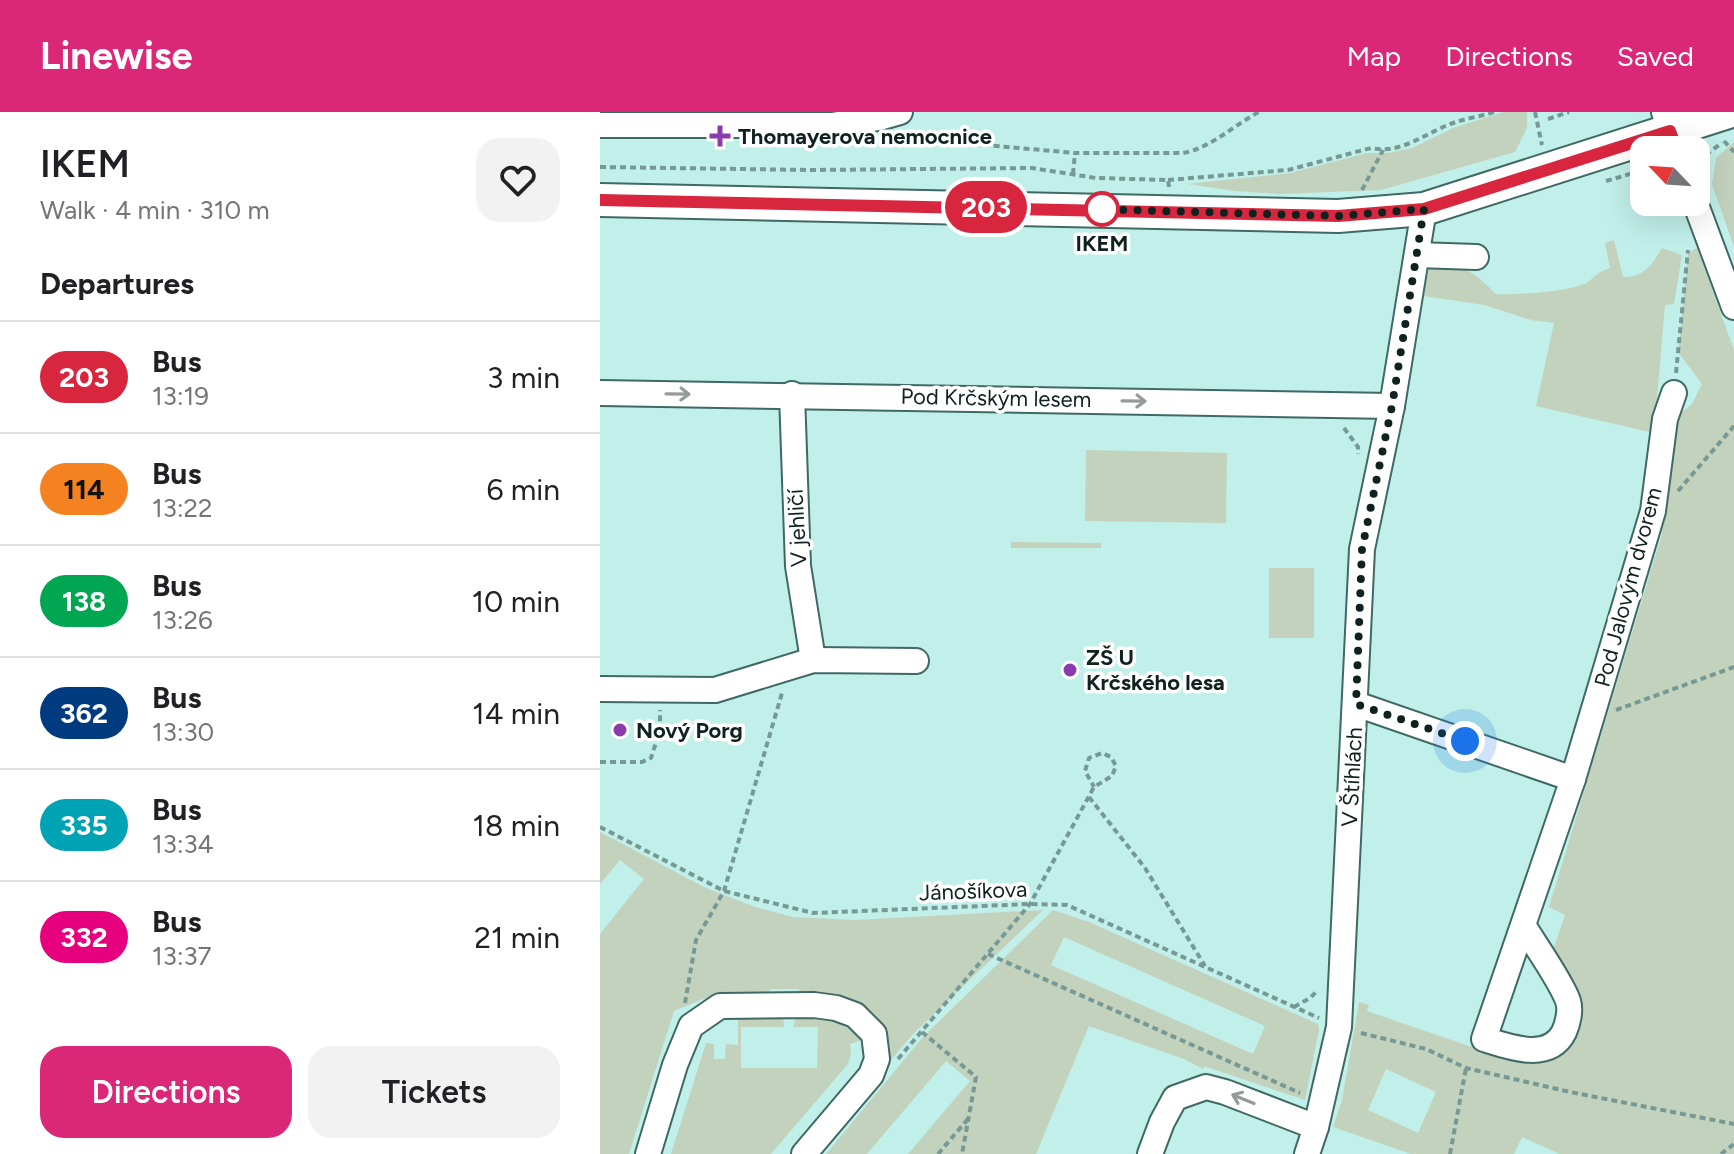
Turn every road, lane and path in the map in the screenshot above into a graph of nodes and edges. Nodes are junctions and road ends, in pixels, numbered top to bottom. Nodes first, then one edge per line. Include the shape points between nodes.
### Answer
1 (900, 112) edge
2 (1259, 112) edge
3 (1494, 112) edge
4 (1535, 112) edge
5 (1569, 112) edge
6 (763, 119) edge
7 (1548, 119) dead end
8 (600, 125) edge
9 (1726, 127) edge
10 (1670, 131) edge
11 (1734, 135) edge
12 (887, 136) dead end
13 (1542, 147) dead end
14 (1383, 150) junction
15 (1710, 150) edge
16 (1734, 152) edge
17 (1075, 153) junction
18 (600, 167) edge
19 (1168, 180) dead end
20 (1360, 192) dead end
21 (600, 200) edge
22 (1424, 209) junction
23 (1707, 216) edge
24 (1688, 253) dead end
25 (1417, 255) junction
26 (1476, 257) dead end
27 (1734, 307) edge
28 (600, 393) edge
29 (1674, 393) joint
30 (792, 394) junction
31 (1392, 406) junction
32 (1336, 423) dead end
33 (1734, 426) edge
34 (1357, 460) dead end
35 (1653, 511) junction
36 (916, 661) dead end
37 (801, 664) junction
38 (1734, 667) edge
39 (600, 689) edge
40 (650, 690) junction
41 (1356, 704) junction
42 (1591, 719) junction
43 (600, 762) edge
44 (1573, 779) junction
45 (1094, 787) junction
46 (1089, 797) junction
47 (601, 830) edge
48 (724, 891) junction
49 (1030, 904) junction
50 (1523, 925) junction
51 (988, 954) junction
52 (1206, 967) junction
53 (1319, 989) dead end
54 (1294, 1007) junction
55 (684, 1014) dead end
56 (1344, 1028) junction
57 (922, 1032) junction
58 (1466, 1068) junction
59 (871, 1075) junction
60 (1300, 1093) dead end
61 (970, 1116) junction
62 (1734, 1124) edge
63 (1316, 1127) junction
64 (1734, 1144) edge
65 (648, 1154) edge
66 (804, 1154) edge
67 (938, 1154) edge
68 (962, 1154) edge
69 (1150, 1154) edge
70 (1307, 1154) edge
71 (1450, 1154) edge
72 (1721, 1154) edge

1 - 6 street via 832,125
2 - 17 path via 1200,150
3 - 14 path
4 - 13 path
5 - 7 path
6 - 8 street
9 - 10 main road
9 - 11 path
9 - 15 path
9 - 16 path
10 - 22 main road
12 - 17 path
14 - 19 path via 1371,148 1288,170
14 - 20 path
17 - 18 path via 1073,174 1032,168
21 - 22 main road via 1338,216
22 - 25 street, V Štíhlách
23 - 27 street
24 - 29 path
25 - 26 street
25 - 31 street, V Štíhlách
28 -> 30 street, Pod Krčským lesem
29 - 35 street, Pod Jalovým dvorem via 1665,419
30 -> 31 street, Pod Krčským lesem
30 - 37 street, V jehličí
31 - 41 street, V Štíhlách via 1362,549
32 - 34 path via 1358,447
33 - 35 path via 1683,487
35 - 42 street, Pod Jalovým dvorem
36 - 37 street
37 - 40 street via 715,690
37 - 48 path
38 - 42 path
39 - 40 street
40 - 43 path via 660,730 651,758
41 - 44 street
41 - 56 street, V Štíhlách
42 - 44 street, Pod Jalovým dvorem
44 - 50 street, Pod Jalovým dvorem
45 - 45 path via 1112,776 1116,766 1102,753 1089,758 1085,771
45 - 46 path
46 - 49 path
46 - 52 path via 1145,868
47 - 48 path, Jánošíkova
48 - 49 path, Jánošíkova via 813,913
48 - 55 path via 696,940
49 - 51 path
49 - 52 path, Jánošíkova via 1067,905
50 - 50 street, Pod Jalovým dvorem via 1484,1039 1542,1050 1560,1039 1568,1024 1569,1003
51 - 57 path
51 - 60 path
52 - 54 path, Jánošíkova
53 - 54 path
54 - 56 path, Jánošíkova
56 - 58 path, Jánošíkova via 1426,1049
56 - 63 street, V Štíhlách
57 - 59 path via 886,1074
57 - 61 path via 976,1077
58 - 62 path, Jánošíkova
58 - 71 path
59 - 65 street via 877,1059 874,1034 855,1015 814,1005 720,1006 691,1026
59 - 66 street
61 - 67 path
61 - 68 path
63 -> 69 street via 1206,1087 1175,1098
63 - 70 street, V Štíhlách
64 - 72 path

